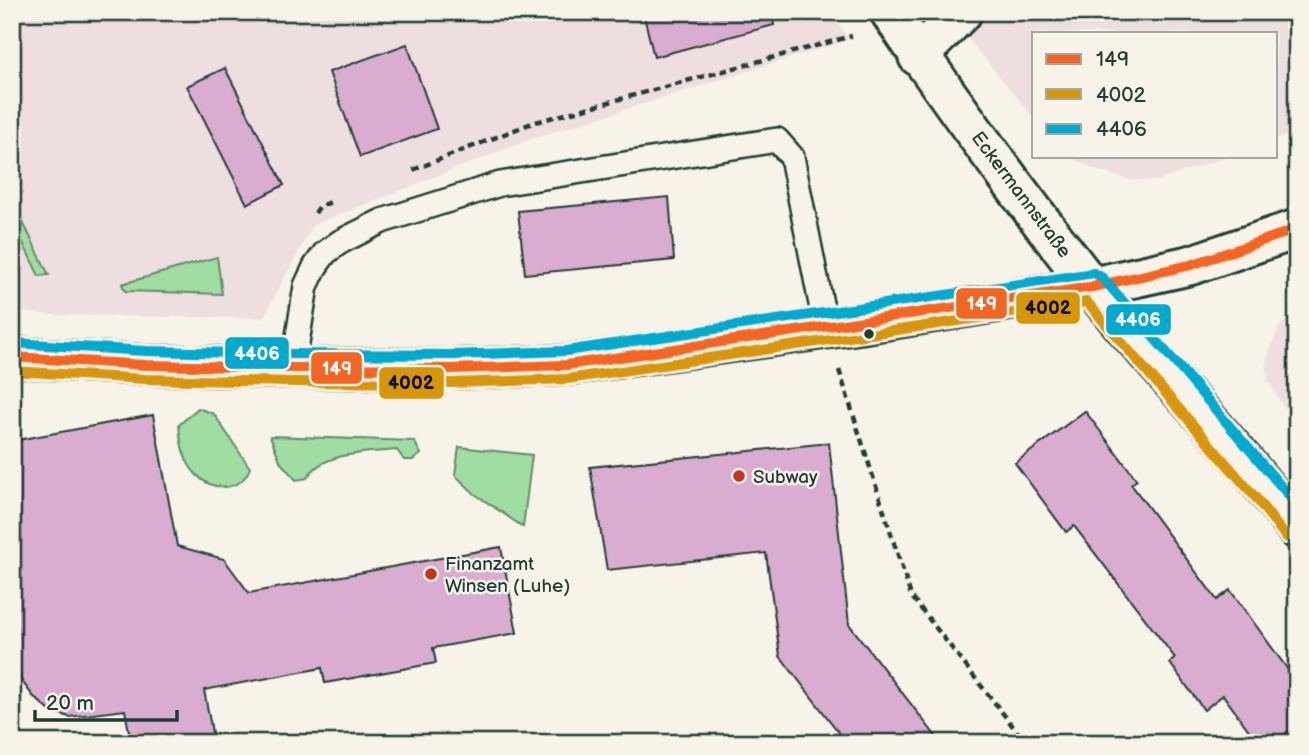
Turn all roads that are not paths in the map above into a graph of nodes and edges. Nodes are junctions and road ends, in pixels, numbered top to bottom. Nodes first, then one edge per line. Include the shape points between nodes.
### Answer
1 (962, 12) edge
2 (893, 18) edge
3 (918, 55) junction
4 (1297, 229) edge
5 (1092, 287) junction
6 (826, 329) junction
7 (12, 357) edge
8 (293, 368) junction
9 (1297, 529) edge

1 - 3 main road
2 - 3 main road, Eckermannstraße
3 - 5 main road, Eckermannstraße
4 - 5 main road via 1191,265
5 - 6 main road
5 - 9 main road, Eckermannstraße
6 - 8 main road via 568,365
6 - 8 lane via 792,157 777,140 500,184 382,220 340,242 315,267 306,286
7 - 8 main road

